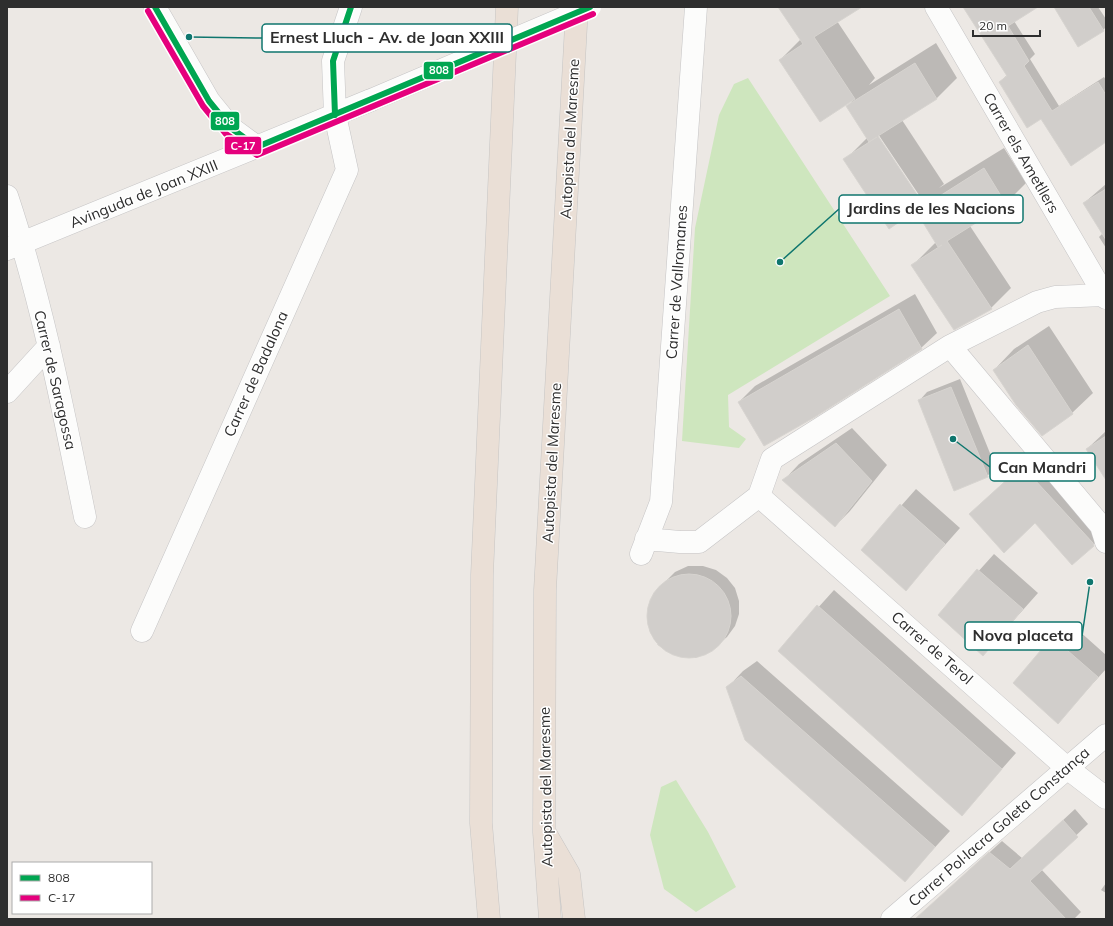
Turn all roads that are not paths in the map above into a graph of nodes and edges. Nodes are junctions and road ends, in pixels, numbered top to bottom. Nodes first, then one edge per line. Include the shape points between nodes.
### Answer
1 (155, 7) edge
2 (351, 7) edge
3 (507, 7) edge
4 (577, 7) edge
5 (590, 7) edge
6 (696, 7) edge
7 (936, 7) edge
8 (335, 115) junction
9 (256, 147) junction
10 (7, 196) edge
11 (15, 246) edge
12 (1105, 296) edge
13 (49, 346) junction
14 (950, 346) junction
15 (7, 392) edge
16 (759, 496) junction
17 (85, 517) dead end
18 (1106, 542) edge
19 (142, 631) dead end
20 (1106, 735) edge
21 (1067, 768) junction
22 (1106, 798) edge
23 (544, 832) junction
24 (489, 919) edge
25 (550, 919) edge
26 (574, 919) edge
27 (892, 919) edge

1 - 9 street via 210,102 232,128
2 - 8 street, Carrer de Badalona via 333,61
3 - 24 highway via 482,575 481,824
4 - 23 highway, Autopista del Maresme via 545,590
5 - 8 street, Avinguda de Joan XXIII, bridge
6 - 16 street, Carrer de Vallromanes via 660,502 644,546 698,542
7 - 12 street, Carrer els Ametllers
8 - 9 street, Avinguda de Joan XXIII
8 - 19 street, Carrer de Badalona via 348,170
9 - 11 street, Avinguda de Joan XXIII
10 - 11 street, Carrer de Saragossa
11 - 13 street, Carrer de Saragossa
12 - 14 street via 1055,297 1037,302
13 - 15 street
13 - 17 street, Carrer de Saragossa
14 - 16 street via 772,459
14 - 18 street via 1100,526
16 - 21 street, Carrer de Terol
20 - 21 street, Carrer Pol·lacra Goleta Constança
21 - 22 street, Carrer de Terol
21 - 27 street, Carrer Pol·lacra Goleta Constança
23 - 25 highway, Autopista del Maresme
23 - 26 highway via 569,874

